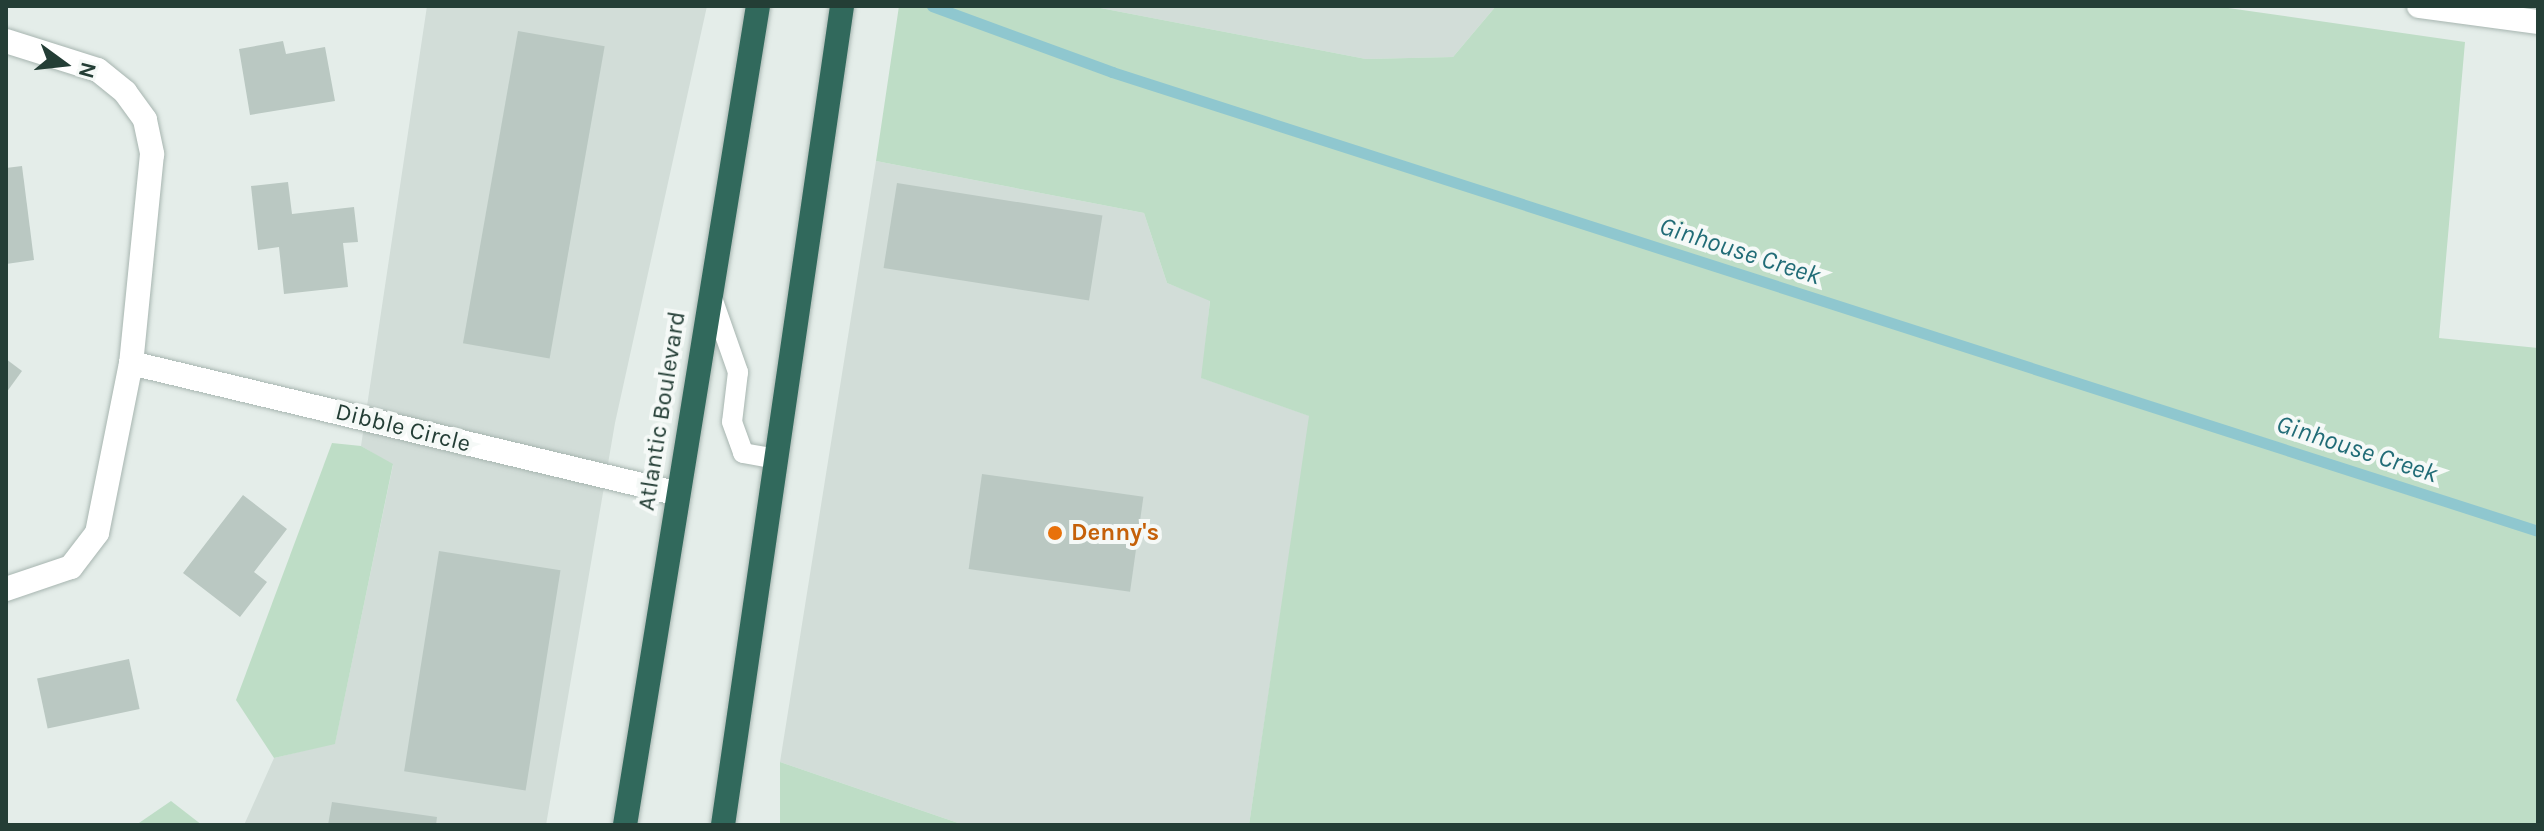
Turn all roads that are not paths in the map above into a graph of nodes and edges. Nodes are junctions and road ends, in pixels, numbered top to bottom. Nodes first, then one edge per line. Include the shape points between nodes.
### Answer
1 (758, 6) edge
2 (842, 6) edge
3 (2419, 6) edge
4 (2425, 6) edge
5 (2538, 22) edge
6 (6, 41) edge
7 (710, 291) junction
8 (131, 363) junction
9 (777, 459) junction
10 (675, 493) junction
11 (6, 589) edge
12 (729, 790) junction
13 (625, 825) edge
14 (723, 825) edge
15 (741, 825) edge

1 - 7 highway, Atlantic Boulevard
2 - 9 highway
3 - 4 street
4 - 5 street
6 - 8 street via 98,70 125,92 145,120 152,154 150,217
7 - 9 lane via 738,372 732,422 743,453
7 - 10 highway, Atlantic Boulevard
8 - 10 street, Dibble Circle
8 - 11 street via 97,533 71,567
9 - 12 highway
10 - 13 highway, Atlantic Boulevard
12 - 14 highway
12 - 15 highway

